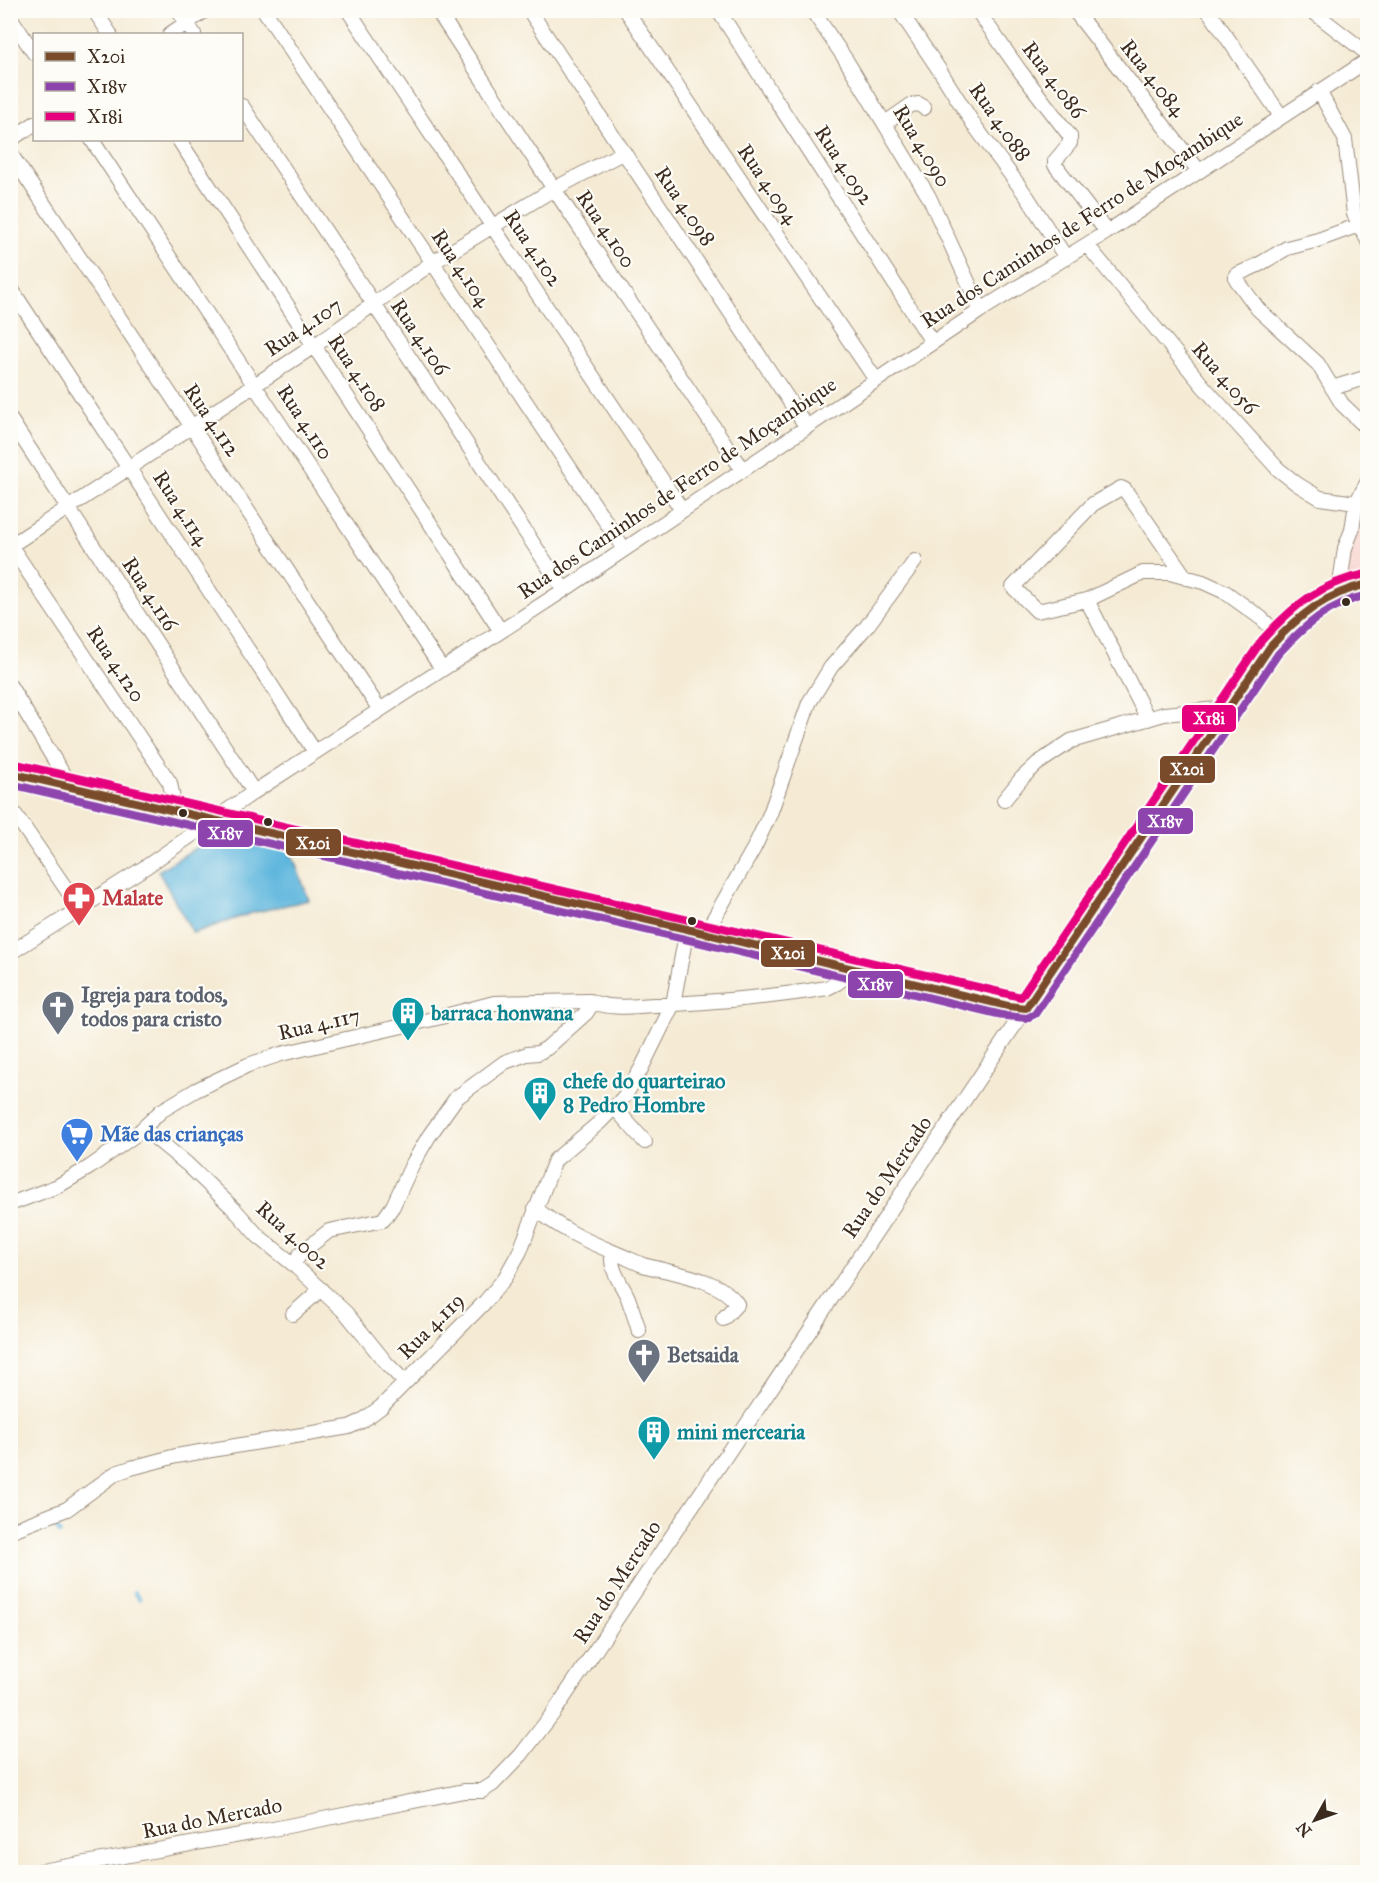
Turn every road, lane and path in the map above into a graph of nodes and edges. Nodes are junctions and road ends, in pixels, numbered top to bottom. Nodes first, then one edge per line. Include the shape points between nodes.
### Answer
1 (94, 10) edge
2 (178, 10) edge
3 (206, 10) edge
4 (264, 10) edge
5 (348, 10) edge
6 (437, 10) edge
7 (529, 10) edge
8 (626, 10) edge
9 (718, 10) edge
10 (812, 10) edge
11 (899, 10) edge
12 (978, 10) edge
13 (1074, 10) edge
14 (1208, 10) edge
15 (1311, 10) edge
16 (1325, 15) edge
17 (10, 17) edge
18 (190, 29) edge
19 (109, 33) edge
20 (174, 33) edge
21 (33, 52) edge
22 (1368, 54) edge
23 (1368, 60) edge
24 (1319, 91) junction
25 (243, 108) edge
26 (924, 108) dead end
27 (1281, 116) junction
28 (885, 123) junction
29 (33, 125) edge
30 (10, 140) edge
31 (93, 141) edge
32 (180, 141) edge
33 (624, 152) junction
34 (10, 153) edge
35 (1199, 171) junction
36 (554, 189) junction
37 (1359, 225) junction
38 (493, 226) junction
39 (1107, 232) junction
40 (1368, 241) edge
41 (1087, 244) junction
42 (1066, 258) junction
43 (432, 263) junction
44 (10, 287) edge
45 (374, 305) junction
46 (981, 310) junction
47 (932, 342) junction
48 (314, 346) junction
49 (1368, 377) edge
50 (876, 380) junction
51 (255, 385) junction
52 (1332, 388) junction
53 (10, 419) edge
54 (191, 426) junction
55 (806, 426) junction
56 (1368, 429) edge
57 (129, 467) junction
58 (742, 469) junction
59 (1368, 481) edge
60 (1356, 503) junction
61 (69, 507) junction
62 (682, 510) junction
63 (11, 546) edge
64 (624, 549) junction
65 (915, 561) dead end
66 (1186, 578) junction
67 (1368, 584) edge
68 (564, 590) junction
69 (1339, 591) junction
70 (1087, 600) junction
71 (500, 630) junction
72 (1280, 636) junction
73 (442, 669) junction
74 (10, 686) edge
75 (1228, 708) junction
76 (380, 710) junction
77 (1148, 719) junction
78 (315, 752) junction
79 (10, 773) edge
80 (72, 789) junction
81 (254, 792) junction
82 (1004, 800) dead end
83 (10, 807) edge
84 (169, 811) junction
85 (213, 821) junction
86 (80, 909) junction
87 (687, 929) junction
88 (705, 934) junction
89 (13, 947) edge
90 (855, 970) junction
91 (590, 1001) junction
92 (673, 1004) junction
93 (1026, 1008) junction
94 (615, 1108) junction
95 (143, 1128) junction
96 (645, 1142) dead end
97 (10, 1204) edge
98 (535, 1208) junction
99 (613, 1252) junction
100 (293, 1264) junction
101 (321, 1289) junction
102 (293, 1314) dead end
103 (723, 1319) dead end
104 (639, 1331) dead end
105 (405, 1382) junction
106 (10, 1531) edge
107 (36, 1872) edge

1 - 19 street
2 - 18 street
3 - 18 street
4 - 43 street, Rua 4.104
5 - 38 street, Rua 4.102
6 - 36 street, Rua 4.100
7 - 33 street, Rua 4.098
8 - 50 street, Rua 4.094
9 - 47 street, Rua 4.092
10 - 28 street, Rua 4.090
11 - 42 street, Rua 4.088
12 - 39 street, Rua 4.086 via 1070,136 1055,165
13 - 35 street, Rua 4.084
14 - 27 street
15 - 16 street
16 - 22 street
17 - 21 street
18 - 20 street
23 - 24 street, Rua dos Caminhos de Ferro de Moçambique
24 - 27 street, Rua dos Caminhos de Ferro de Moçambique
24 - 37 street via 1345,139 1354,214
25 - 45 street, Rua 4.106
26 - 28 street via 911,105
27 - 35 street, Rua dos Caminhos de Ferro de Moçambique
28 - 46 street, Rua 4.090 via 929,197
29 - 30 street
31 - 51 street, Rua 4.110
32 - 48 street, Rua 4.108
33 - 36 street, Rua 4.107
33 - 55 street, Rua 4.098
34 - 54 street, Rua 4.112
35 - 39 street, Rua dos Caminhos de Ferro de Moçambique
36 - 38 street, Rua 4.107
36 - 58 street, Rua 4.100
37 - 40 street
37 - 52 street via 1287,248 1236,275 1258,309 1313,358
38 - 43 street, Rua 4.107
38 - 62 street, Rua 4.102
39 - 41 street, Rua dos Caminhos de Ferro de Moçambique
41 - 42 street, Rua dos Caminhos de Ferro de Moçambique
41 - 60 street, Rua 4.056 via 1203,386 1278,469 1320,498
42 - 46 street, Rua dos Caminhos de Ferro de Moçambique
43 - 45 street, Rua 4.107
43 - 64 street, Rua 4.104
44 - 57 street, Rua 4.114
45 - 48 street, Rua 4.107
45 - 68 street, Rua 4.106
46 - 47 street, Rua dos Caminhos de Ferro de Moçambique
47 - 50 street, Rua dos Caminhos de Ferro de Moçambique
48 - 51 street, Rua 4.107
48 - 71 street, Rua 4.108
49 - 52 street
50 - 55 street, Rua dos Caminhos de Ferro de Moçambique
51 - 54 street, Rua 4.107
51 - 73 street, Rua 4.110
52 - 56 street via 1342,404
53 - 61 street, Rua 4.116
54 - 57 street, Rua 4.107
54 - 76 street, Rua 4.112
55 - 58 street, Rua dos Caminhos de Ferro de Moçambique
57 - 61 street, Rua 4.107
57 - 78 street, Rua 4.114
58 - 62 street, Rua dos Caminhos de Ferro de Moçambique
59 - 60 street
60 - 69 street
61 - 63 street, Rua 4.107
61 - 81 street, Rua 4.116
62 - 64 street, Rua dos Caminhos de Ferro de Moçambique
63 - 84 street, Rua 4.120 via 170,783
64 - 68 street, Rua dos Caminhos de Ferro de Moçambique
65 - 88 street via 831,667 809,703 766,822
66 - 70 street via 1170,573 1143,573
66 - 70 street via 1121,488 1093,504 1013,587 1037,611
66 - 72 street via 1225,592
67 - 69 main road
68 - 71 street, Rua dos Caminhos de Ferro de Moçambique
69 - 72 main road via 1307,609
70 - 77 street
71 - 73 street, Rua dos Caminhos de Ferro de Moçambique
72 - 75 main road
73 - 76 street, Rua dos Caminhos de Ferro de Moçambique
74 - 80 street
75 - 77 street via 1182,711
75 - 93 main road
76 - 78 street, Rua dos Caminhos de Ferro de Moçambique
77 - 82 street via 1065,743 1029,771
78 - 81 street, Rua dos Caminhos de Ferro de Moçambique
79 - 80 main road
80 - 84 main road
81 - 85 street, Rua dos Caminhos de Ferro de Moçambique
83 - 86 street
84 - 85 main road
85 - 86 street, Rua dos Caminhos de Ferro de Moçambique
85 - 87 main road
86 - 89 street, Rua dos Caminhos de Ferro de Moçambique
87 - 88 main road
87 - 92 street, Rua 4.119
88 - 90 main road
90 - 92 street, Rua 4.117 via 827,987 783,995
90 - 93 main road
91 - 92 street, Rua 4.117 via 600,1006
91 - 95 street, Rua 4.117 via 494,1003 281,1054 196,1090 161,1111
91 - 100 street via 586,1013 547,1048 505,1062 456,1098 429,1136 383,1220 329,1231
92 - 94 street, Rua 4.119 via 641,1069
93 - 107 street, Rua do Mercado via 594,1654 535,1738 494,1784 482,1791 464,1791
94 - 96 street
94 - 98 street, Rua 4.119 via 555,1160
95 - 97 street, Rua 4.117 via 58,1186
95 - 100 street, Rua 4.002
98 - 99 street via 573,1234
98 - 105 street, Rua 4.119 via 532,1223 505,1278
99 - 103 street via 725,1291 737,1304
99 - 104 street via 611,1259
100 - 101 street, Rua 4.002
101 - 102 street
101 - 105 street, Rua 4.002
105 - 106 street, Rua 4.119 via 381,1407 349,1427 176,1456 131,1468 116,1473 67,1509

